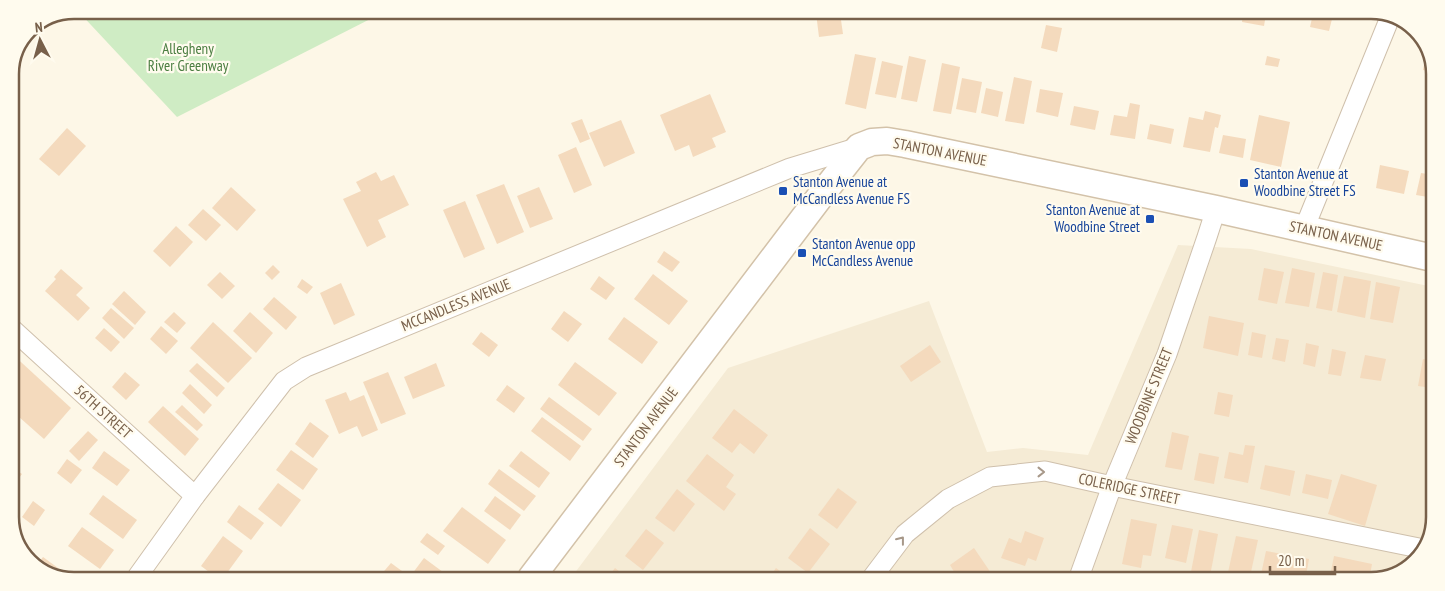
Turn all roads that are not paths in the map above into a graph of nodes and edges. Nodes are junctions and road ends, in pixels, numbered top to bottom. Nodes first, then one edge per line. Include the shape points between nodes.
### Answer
1 (1388, 22) edge
2 (859, 146) junction
3 (1216, 209) junction
4 (1304, 229) junction
5 (1426, 256) edge
6 (19, 335) edge
7 (1112, 486) junction
8 (195, 496) junction
9 (1418, 547) edge
10 (140, 572) edge
11 (536, 572) edge
12 (876, 572) edge
13 (1081, 572) edge

1 - 4 street
2 - 3 street, STANTON AVENUE via 887,141
2 - 8 street, MCCANDLESS AVENUE via 790,168 306,367 284,381
2 - 11 street, STANTON AVENUE
3 - 4 street, STANTON AVENUE
3 - 7 street, WOODBINE STREET via 1167,354
4 - 5 street, STANTON AVENUE
6 - 8 street, 56TH STREET
7 - 9 street, COLERIDGE STREET
12 -> 7 street, COLERIDGE STREET via 905,534 948,499 990,476 1045,471
7 - 13 street, WOODBINE STREET
8 - 10 street, MCCANDLESS AVENUE

